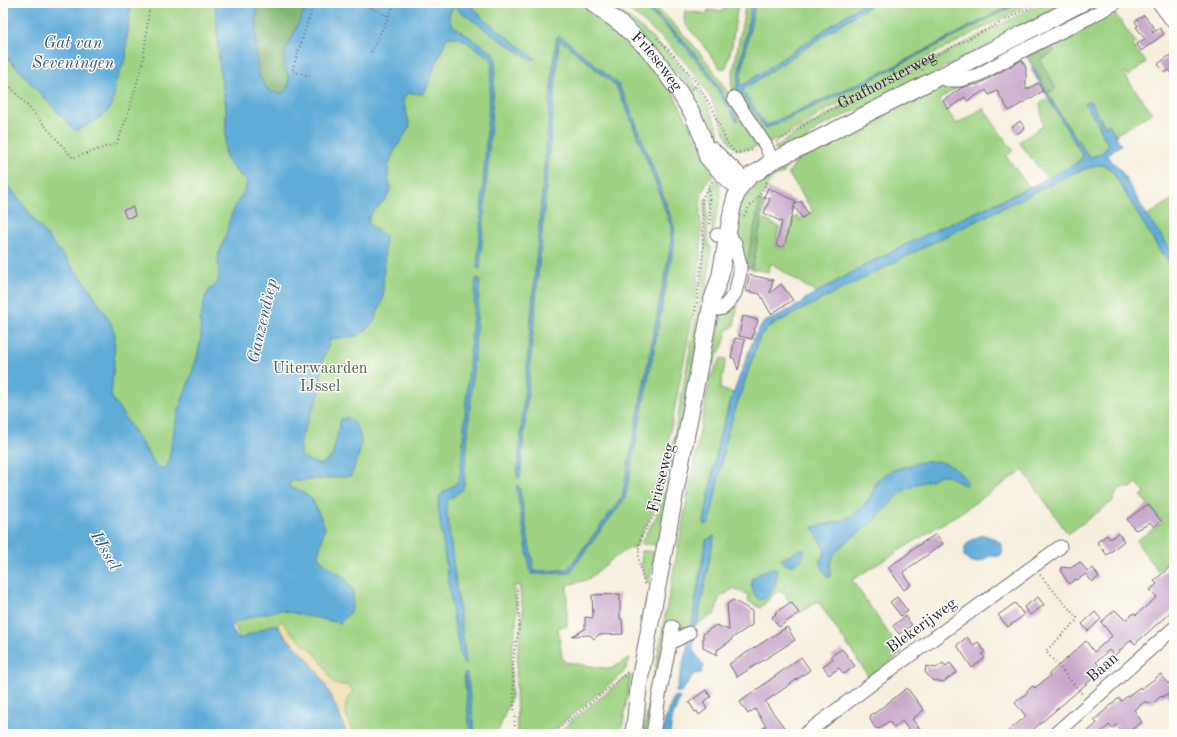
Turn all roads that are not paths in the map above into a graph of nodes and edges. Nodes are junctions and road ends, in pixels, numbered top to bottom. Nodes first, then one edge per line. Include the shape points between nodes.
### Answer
1 (593, 3) edge
2 (1082, 3) edge
3 (1115, 3) edge
4 (1159, 3) edge
5 (1174, 23) edge
6 (939, 77) junction
7 (734, 98) dead end
8 (772, 161) junction
9 (736, 181) junction
10 (1060, 547) dead end
11 (672, 627) dead end
12 (1174, 628) edge
13 (689, 633) dead end
14 (670, 643) junction
15 (639, 683) junction
16 (624, 734) edge
17 (633, 734) edge
18 (653, 734) edge
19 (805, 734) edge
20 (1055, 734) edge

1 - 9 main road, Frieseweg via 621,24 653,55 692,113 702,136 707,157 716,168
2 - 6 main road, Grafhorsterweg
3 - 6 street, Grafhorsterweg via 978,76 960,80
4 - 5 street
6 - 8 main road, Grafhorsterweg
7 - 8 street via 766,146
8 - 9 main road, Grafhorsterweg via 759,171
9 - 15 main road, Frieseweg via 737,192 722,236 720,277 712,304
10 - 19 street, Blekerijweg
11 - 14 street
12 - 20 street, Baan
13 - 14 street
14 - 18 street
15 - 16 main road, Frieseweg
15 - 17 main road, Frieseweg

